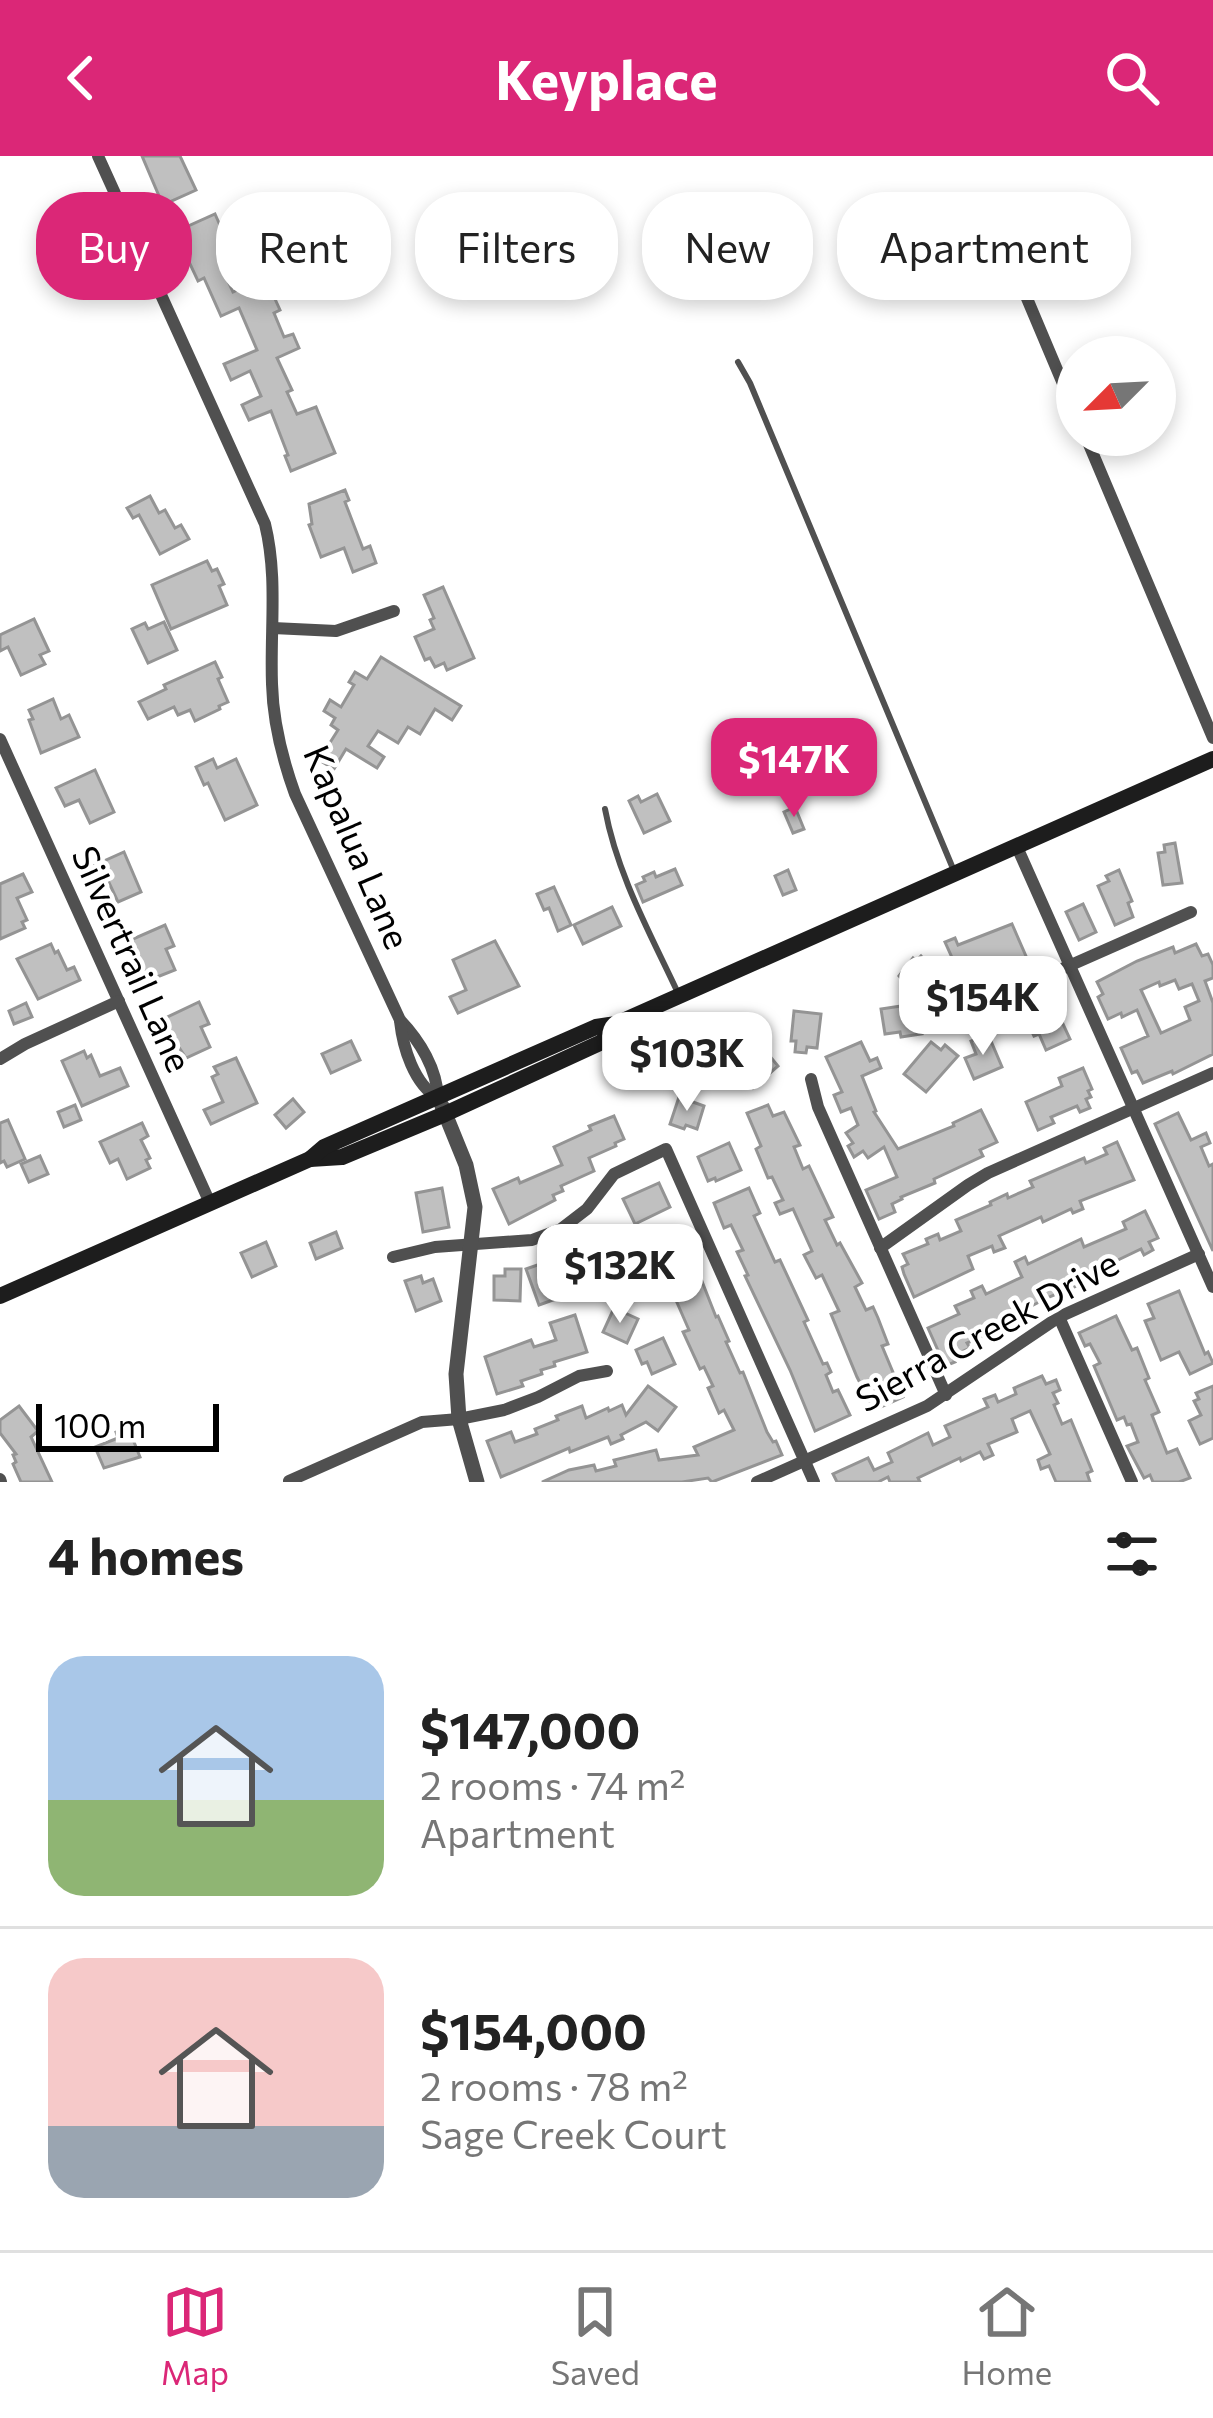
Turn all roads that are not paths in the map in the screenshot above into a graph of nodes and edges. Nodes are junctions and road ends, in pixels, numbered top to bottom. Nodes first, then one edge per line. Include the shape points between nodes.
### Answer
1 (98, 156) edge
2 (1028, 300) edge
3 (738, 362) dead end
4 (1056, 367) edge
5 (1094, 456) edge
6 (394, 611) dead end
7 (273, 628) junction
8 (1213, 738) edge
9 (0, 740) edge
10 (1213, 759) edge
11 (605, 809) dead end
12 (1017, 847) junction
13 (955, 874) junction
14 (1190, 912) dead end
15 (1070, 965) junction
16 (680, 996) junction
17 (119, 1001) junction
18 (964, 1009) dead end
19 (0, 1059) edge
20 (1213, 1073) edge
21 (811, 1079) dead end
22 (441, 1106) junction
23 (1134, 1108) junction
24 (209, 1203) junction
25 (471, 1245) junction
26 (880, 1247) junction
27 (1198, 1254) junction
28 (393, 1257) dead end
29 (1213, 1287) edge
30 (0, 1296) edge
31 (1059, 1317) junction
32 (608, 1370) dead end
33 (946, 1395) junction
34 (459, 1419) junction
35 (804, 1459) junction
36 (290, 1481) edge
37 (477, 1482) edge
38 (757, 1482) edge
39 (814, 1482) edge
40 (1132, 1482) edge

1 - 7 street, Kapalua Lane via 265,524
2 - 4 street
3 - 13 lane
5 - 8 street
6 - 7 street via 336,631
7 - 22 street, Kapalua Lane via 274,718 295,794 424,1089
9 - 17 street, Silvertrail Lane
10 - 12 main road
11 - 16 lane via 626,880
12 - 13 main road
12 - 15 street
13 - 16 main road
14 - 15 street
15 - 18 street
15 - 23 street
16 - 22 main road via 596,1027
17 - 19 street
17 - 24 street, Silvertrail Lane
20 - 23 street
21 - 26 street
22 - 24 main road via 324,1147
22 - 25 street via 466,1165 475,1208
23 - 26 street via 968,1185
23 - 27 street
24 - 30 main road
25 - 28 street
25 - 34 street via 456,1374
25 - 35 street via 561,1229 614,1174 666,1149
26 - 33 street
27 - 29 street
27 - 31 street, Sierra Creek Drive
31 - 33 street, Sierra Creek Drive
31 - 40 street
32 - 34 street
33 - 35 street, Sierra Creek Drive
34 - 36 street via 422,1422
34 - 37 street
35 - 38 street, Sierra Creek Drive
35 - 39 street

